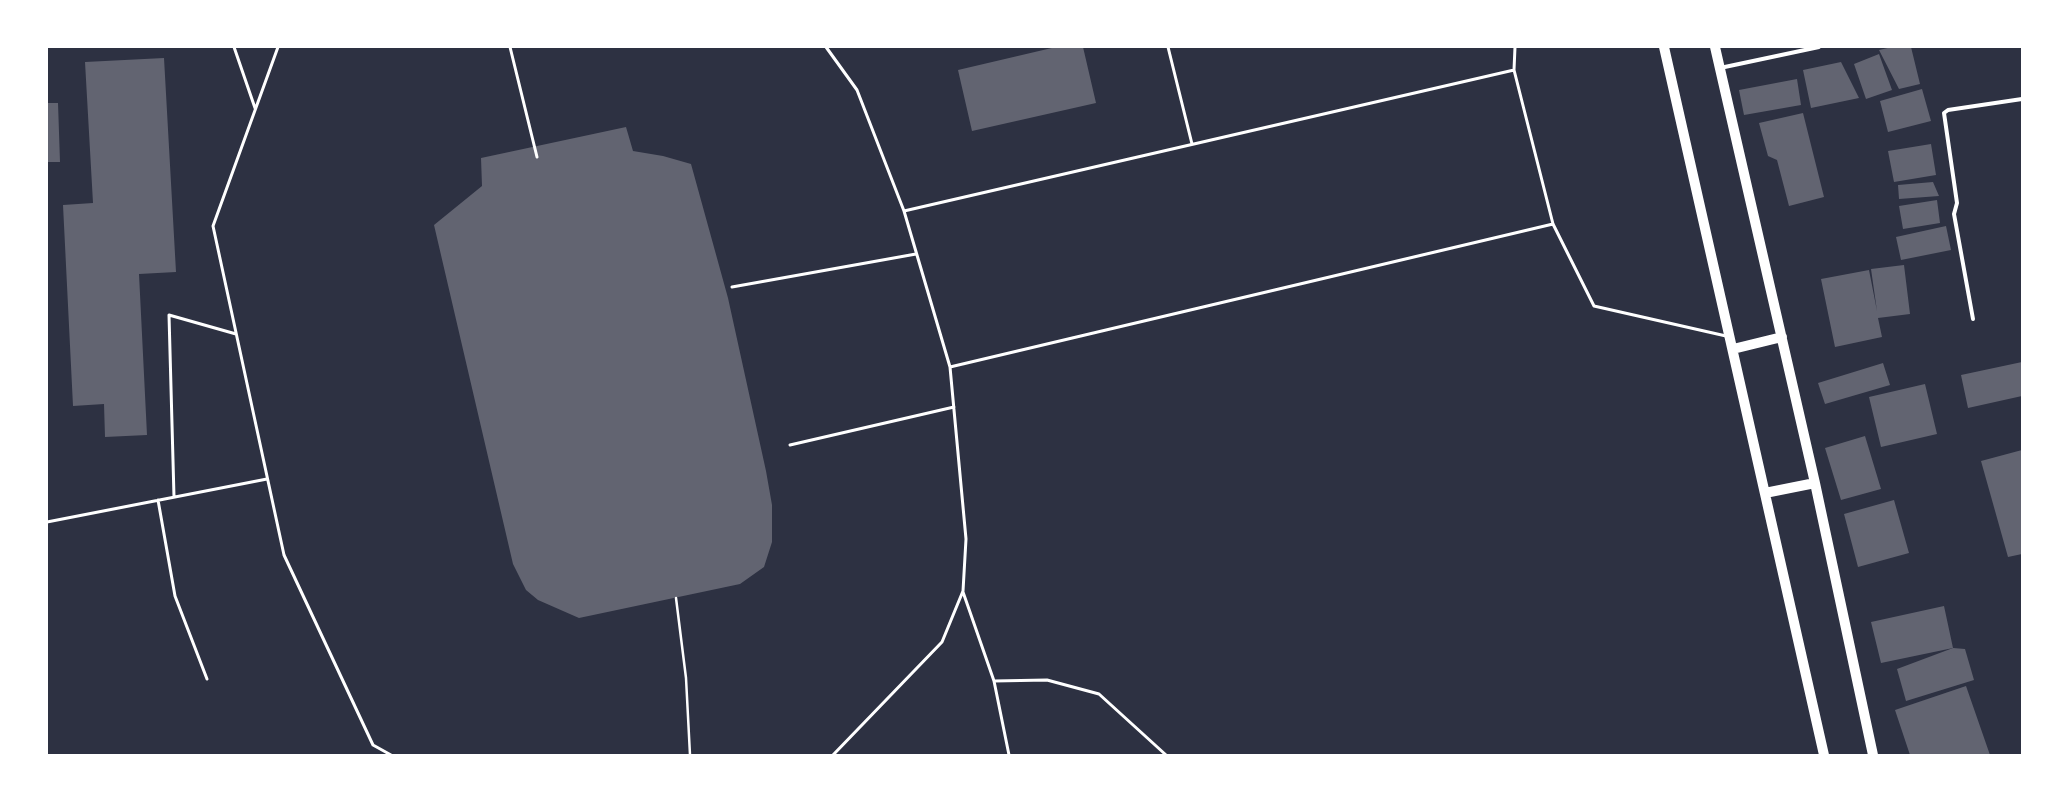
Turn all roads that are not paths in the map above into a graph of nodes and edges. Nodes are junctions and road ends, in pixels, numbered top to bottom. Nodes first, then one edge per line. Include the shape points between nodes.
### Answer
1 (234, 47) edge
2 (278, 47) edge
3 (510, 47) edge
4 (826, 47) edge
5 (1168, 47) edge
6 (1515, 47) edge
7 (1664, 47) edge
8 (1715, 47) edge
9 (1819, 47) edge
10 (1719, 68) junction
11 (1514, 70) junction
12 (2022, 99) edge
13 (256, 108) junction
14 (1192, 144) junction
15 (537, 157) dead end
16 (904, 211) junction
17 (1553, 224) junction
18 (916, 254) junction
19 (732, 287) dead end
20 (1973, 319) dead end
21 (236, 334) junction
22 (1730, 337) junction
23 (1782, 337) junction
24 (1733, 349) junction
25 (950, 367) junction
26 (954, 407) junction
27 (790, 445) dead end
28 (268, 479) junction
29 (1815, 483) junction
30 (1765, 493) junction
31 (174, 497) junction
32 (158, 500) junction
33 (47, 522) edge
34 (963, 592) junction
35 (206, 679) dead end
36 (994, 682) junction
37 (391, 755) edge
38 (833, 755) edge
39 (1009, 755) edge
40 (1166, 755) edge
41 (1824, 755) edge
42 (1872, 755) edge

1 - 13 lane
2 - 13 lane
3 - 15 lane
4 - 16 lane via 857,90
5 - 14 lane
6 - 11 lane
7 - 22 main road
8 - 10 main road
9 - 10 street
10 - 23 main road
11 - 14 lane
11 - 17 lane
12 - 20 street via 1948,110 1944,113 1957,203 1954,214
13 - 21 lane via 213,226
14 - 16 lane
16 - 18 lane
17 - 22 lane via 1594,306
17 - 25 lane
18 - 19 lane
18 - 25 lane
21 - 28 lane
21 - 31 lane via 169,315
22 - 24 main road
23 - 24 main road
23 - 29 main road
24 - 30 main road
25 - 26 lane
26 - 27 lane
26 - 34 lane via 966,539
28 - 31 lane
28 - 37 lane via 284,555 373,745
29 - 30 main road
29 - 42 main road
30 - 41 main road
31 - 32 lane
32 - 33 lane
32 - 35 lane via 175,596
34 - 36 lane
34 - 38 lane via 942,642
36 - 39 lane
36 - 40 lane via 1047,680 1099,694

